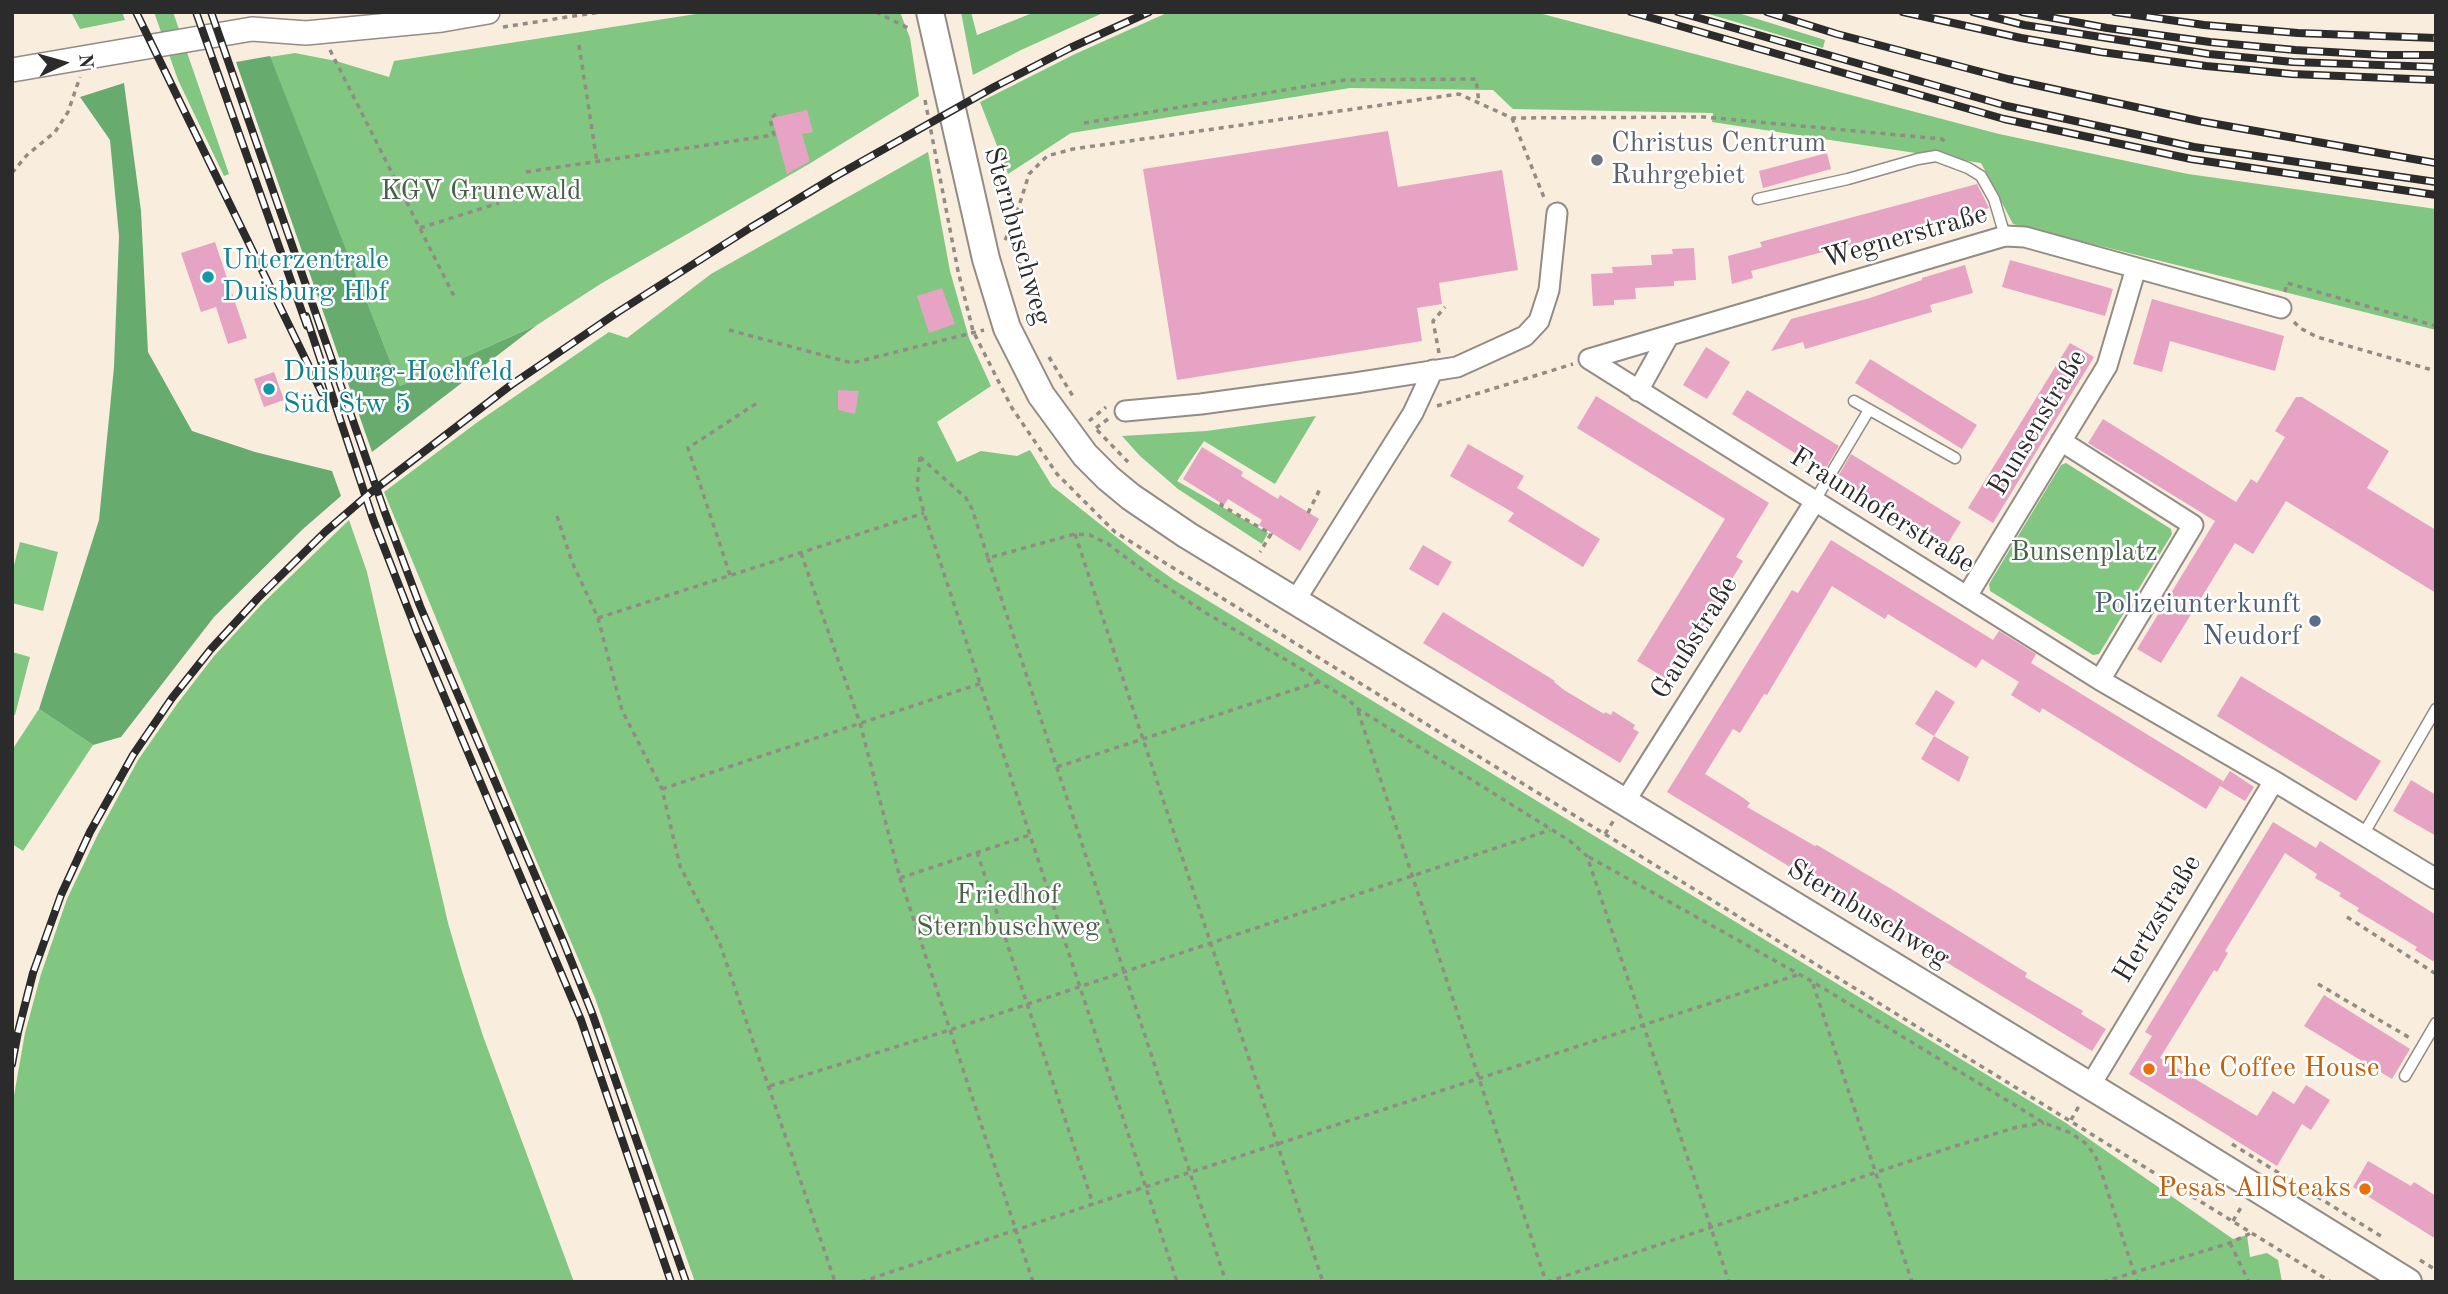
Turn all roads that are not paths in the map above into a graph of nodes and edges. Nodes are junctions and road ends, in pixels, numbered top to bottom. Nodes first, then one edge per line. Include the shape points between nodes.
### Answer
1 (290, 12) edge
2 (488, 12) edge
3 (386, 19) edge
4 (920, 21) edge
5 (252, 29) junction
6 (12, 70) edge
7 (1758, 199) dead end
8 (1557, 213) road end
9 (2005, 236) junction
10 (2136, 268) junction
11 (2281, 308) road end
12 (1668, 337) junction
13 (1589, 359) joint
14 (1436, 363) junction
15 (1638, 391) junction
16 (1854, 401) dead end
17 (1869, 410) junction
18 (1115, 411) road end
19 (2061, 441) junction
20 (1955, 458) dead end
21 (1814, 503) junction
22 (1967, 596) junction
23 (1295, 601) junction
24 (2100, 680) junction
25 (2436, 709) edge
26 (2274, 781) junction
27 (1624, 803) junction
28 (2362, 836) junction
29 (2436, 879) edge
30 (2436, 1023) edge
31 (2404, 1076) dead end
32 (2090, 1086) junction
33 (2408, 1282) edge

1 - 5 street
2 - 3 street
3 - 5 street via 306,33
4 - 23 main road, Sternbuschweg via 997,255 1007,328 1041,395 1085,456 1131,497
5 - 6 street
7 - 9 lane via 1936,156 1981,176
8 - 14 street via 1549,290 1539,321 1525,336 1457,367
9 - 10 street, Wegnerstraße via 2025,237
9 - 12 street, Wegnerstraße
10 - 11 street, Wegnerstraße
10 - 19 street, Bunsenstraße via 2108,366
12 - 13 street, Wegnerstraße
12 - 15 street
13 - 15 street, Fraunhoferstraße
14 - 18 street via 1342,385
14 - 23 street via 1413,413
15 - 21 street, Fraunhoferstraße
16 - 17 lane
17 - 20 lane
17 - 21 lane
19 - 22 street, Bunsenstraße
19 - 24 street via 2193,525
21 - 22 street, Fraunhoferstraße
21 - 27 street, Gaußstraße
22 - 24 street, Fraunhoferstraße
23 - 27 main road, Sternbuschweg
24 - 26 street, Fraunhoferstraße
25 - 28 lane
26 - 28 street, Fraunhoferstraße
26 - 32 street, Hertzstraße
27 - 32 main road, Sternbuschweg
28 - 29 street, Fraunhoferstraße
30 - 31 lane
32 - 33 main road, Sternbuschweg

